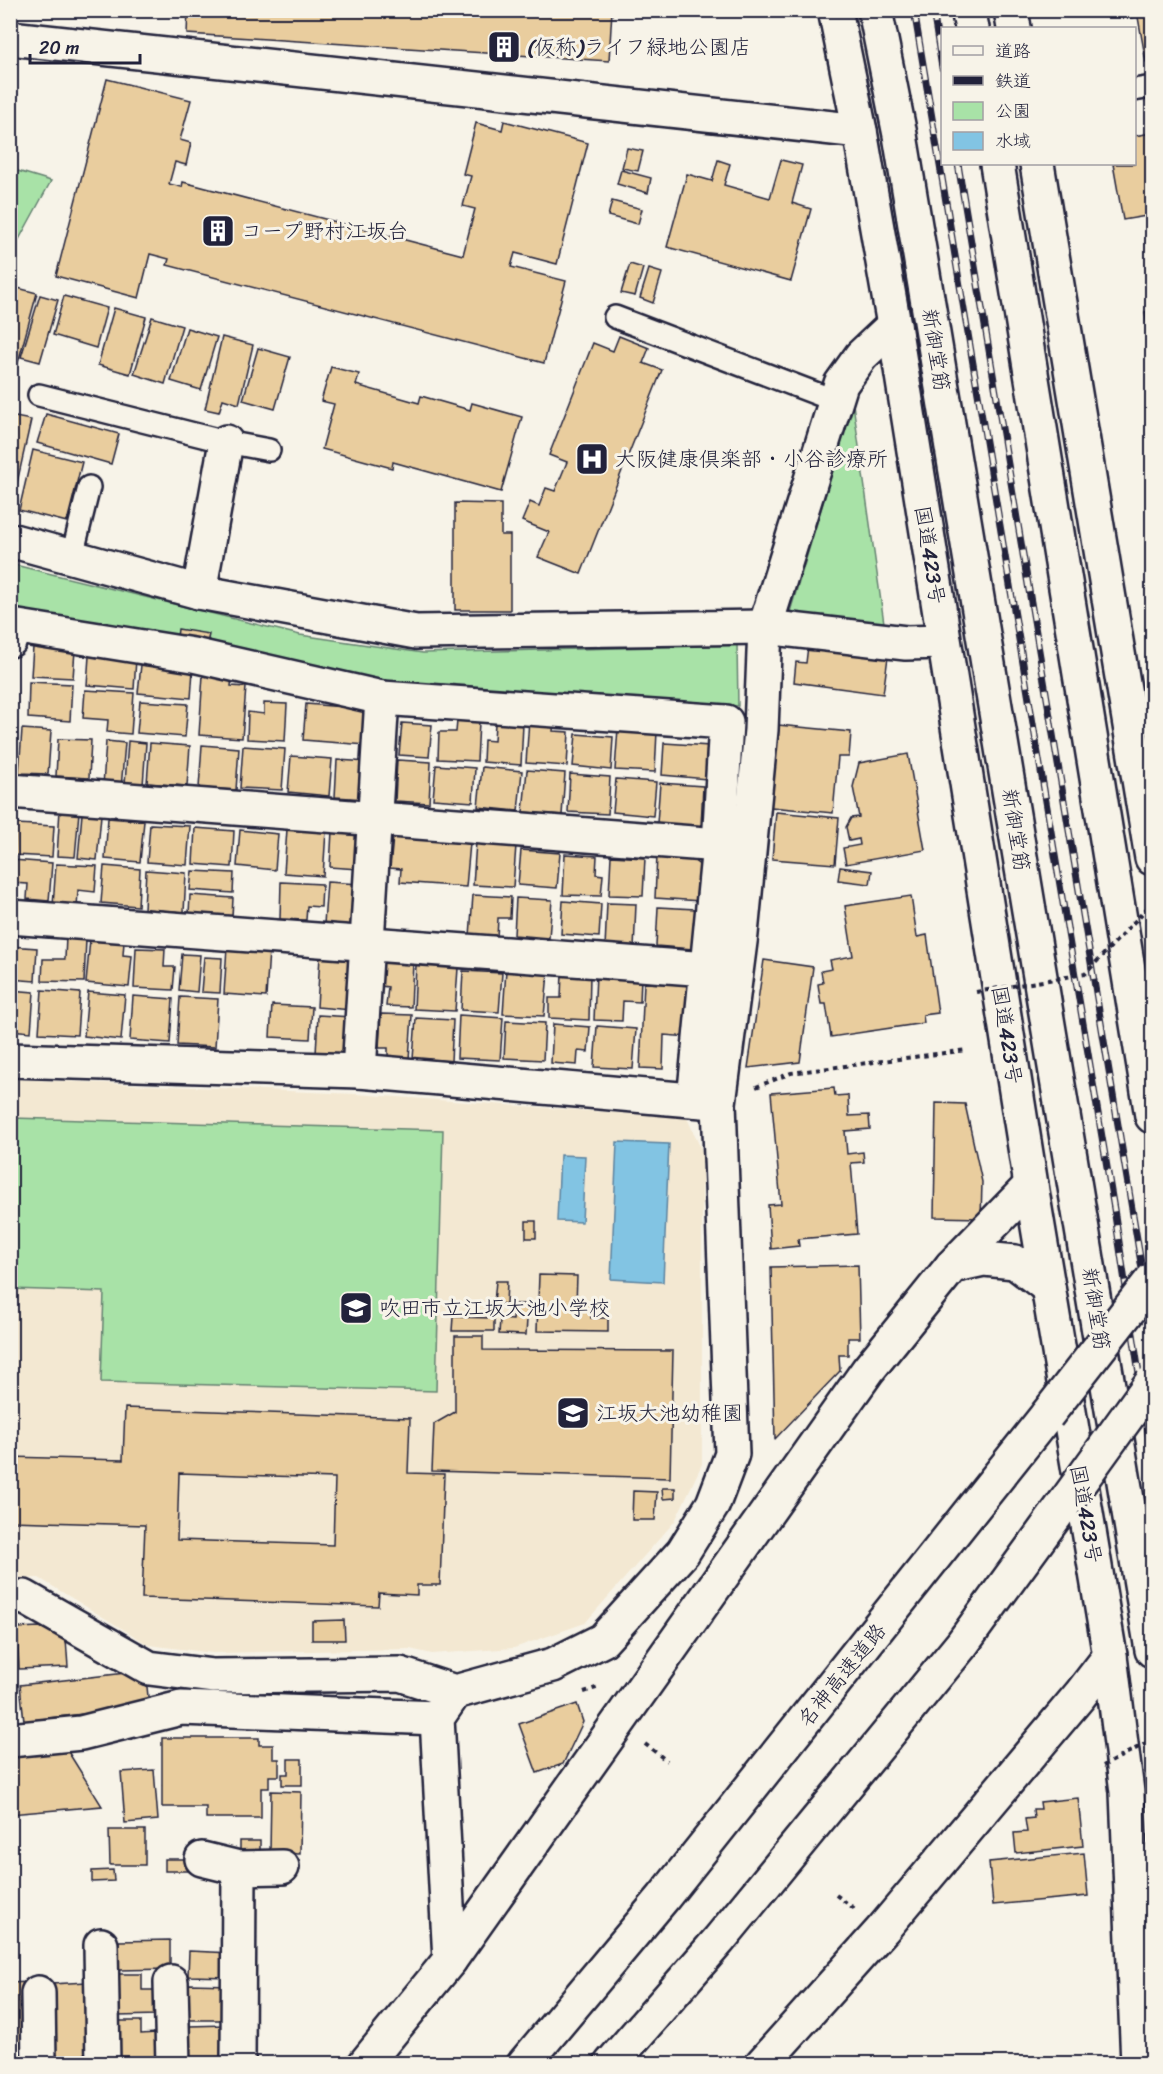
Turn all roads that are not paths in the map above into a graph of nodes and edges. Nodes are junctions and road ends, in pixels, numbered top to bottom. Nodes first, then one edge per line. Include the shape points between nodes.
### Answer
1 (835, 10) edge
2 (875, 10) edge
3 (968, 10) edge
4 (1011, 10) edge
5 (972, 27) edge
6 (1014, 27) edge
7 (10, 38) edge
8 (1152, 87) edge
9 (1136, 90) edge
10 (860, 131) junction
11 (997, 165) edge
12 (1037, 165) edge
13 (615, 316) dead end
14 (894, 325) junction
15 (39, 395) dead end
16 (836, 401) junction
17 (226, 442) junction
18 (269, 450) dead end
19 (89, 487) dead end
20 (10, 540) edge
21 (72, 556) junction
22 (199, 592) junction
23 (765, 627) junction
24 (10, 640) edge
25 (944, 642) junction
26 (382, 698) junction
27 (10, 791) edge
28 (375, 818) junction
29 (719, 845) junction
30 (1152, 858) edge
31 (10, 917) edge
32 (367, 944) junction
33 (707, 969) junction
34 (10, 1060) edge
35 (359, 1071) junction
36 (706, 1101) junction
37 (1152, 1116) edge
38 (1031, 1185) junction
39 (952, 1266) junction
40 (1152, 1280) edge
41 (1048, 1287) junction
42 (1152, 1382) edge
43 (10, 1598) edge
44 (1152, 1650) edge
45 (1110, 1656) junction
46 (446, 1705) junction
47 (10, 1740) edge
48 (202, 1859) dead end
49 (282, 1867) dead end
50 (239, 1868) junction
51 (101, 1945) dead end
52 (450, 1960) junction
53 (171, 1982) dead end
54 (38, 1993) dead end
55 (39, 2064) edge
56 (103, 2064) edge
57 (173, 2064) edge
58 (238, 2064) edge
59 (365, 2064) edge
60 (524, 2064) edge
61 (611, 2064) edge
62 (762, 2064) edge
63 (1138, 2064) edge

1 - 10 main road, 国道423号
2 - 44 main road, 新御堂筋 via 900,135
3 - 5 main road
4 - 6 main road
7 - 10 main road
8 - 9 lane
10 - 14 main road, 国道423号
11 - 37 main road
12 - 30 main road
13 - 16 lane
14 - 16 main road via 861,356 841,384
14 - 25 main road, 国道423号
15 - 17 lane
16 - 23 main road
17 - 18 lane
17 - 22 main road
19 - 21 lane
20 - 21 main road
21 - 22 main road
22 - 23 main road via 416,632
23 - 25 main road via 906,643
23 - 36 main road via 761,730 742,922
24 - 26 main road via 12,626 193,655
25 - 38 main road, 国道423号
26 - 28 main road
26 - 29 main road via 726,722
27 - 28 main road
28 - 29 main road
28 - 32 main road
29 - 33 main road
31 - 32 main road
32 - 33 main road
32 - 35 main road
33 - 36 main road
34 - 35 main road
35 - 36 main road
36 - 46 main road via 732,1454 712,1504 683,1552 603,1640 553,1665
38 - 39 main road
38 - 41 main road, 国道423号
39 - 41 main road via 984,1259 1016,1262
39 - 52 main road via 867,1370
40 - 60 main road, 名神高速道路, bridge via 663,1898
41 - 45 main road, 国道423号
42 - 61 main road, bridge via 962,1644
43 - 46 main road via 24,1597 149,1668 213,1676 400,1674
45 - 62 main road via 883,1929
45 - 63 main road, 国道423号 via 1127,1792
46 - 47 main road via 181,1708 81,1733
46 - 52 main road
48 - 50 main road
49 - 50 main road
50 - 58 main road
51 - 56 main road
52 - 59 main road
53 - 57 main road
54 - 55 main road

